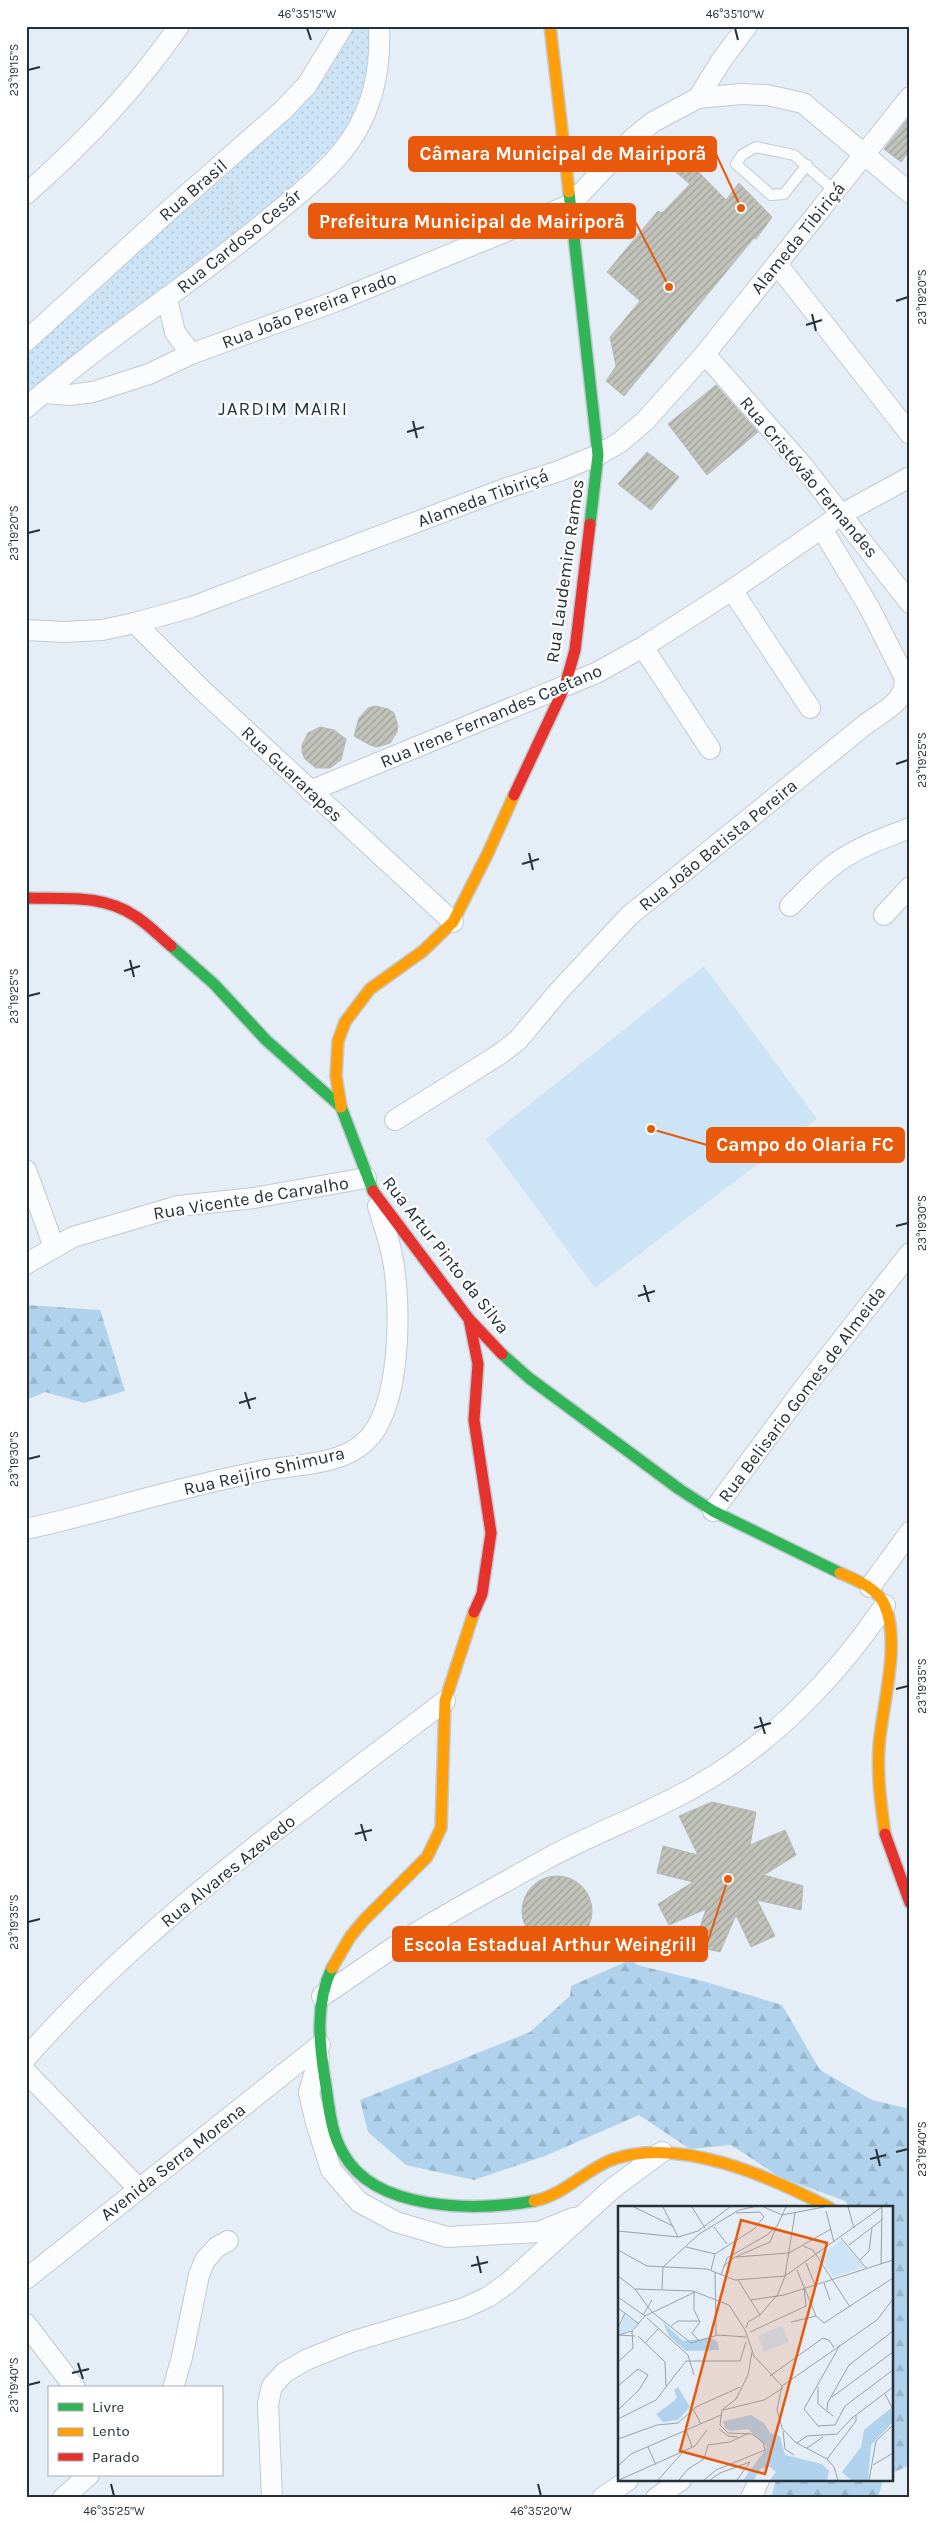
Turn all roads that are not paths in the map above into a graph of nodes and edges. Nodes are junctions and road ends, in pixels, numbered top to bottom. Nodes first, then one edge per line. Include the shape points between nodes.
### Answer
1 (179, 26) edge
2 (343, 26) edge
3 (379, 26) edge
4 (550, 26) edge
5 (747, 26) edge
6 (910, 97) edge
7 (698, 98) junction
8 (864, 155) junction
9 (806, 165) junction
10 (836, 192) junction
11 (910, 193) edge
12 (26, 194) edge
13 (570, 205) junction
14 (777, 264) junction
15 (166, 299) junction
16 (26, 341) edge
17 (191, 354) junction
18 (705, 354) junction
19 (43, 393) junction
20 (26, 408) edge
21 (910, 434) edge
22 (598, 455) junction
23 (910, 477) edge
24 (842, 514) junction
25 (822, 529) junction
26 (732, 590) junction
27 (910, 603) edge
28 (135, 623) junction
29 (26, 630) edge
30 (643, 648) junction
31 (565, 686) junction
32 (810, 708) dead end
33 (710, 749) dead end
34 (310, 791) junction
35 (910, 828) edge
36 (910, 887) edge
37 (26, 898) edge
38 (790, 906) dead end
39 (884, 915) dead end
40 (453, 922) junction
41 (341, 1107) junction
42 (395, 1120) dead end
43 (26, 1170) edge
44 (370, 1186) junction
45 (54, 1247) junction
46 (910, 1253) edge
47 (26, 1264) edge
48 (470, 1320) junction
49 (714, 1511) junction
50 (26, 1529) edge
51 (910, 1532) edge
52 (870, 1586) junction
53 (885, 1605) junction
54 (445, 1701) junction
55 (910, 1904) edge
56 (322, 1996) junction
57 (321, 2048) junction
58 (26, 2058) edge
59 (26, 2072) edge
60 (662, 2152) junction
61 (140, 2189) junction
62 (826, 2206) edge
63 (586, 2212) junction
64 (228, 2240) dead end
65 (26, 2279) edge
66 (26, 2324) edge
67 (73, 2386) edge
68 (174, 2386) edge
69 (88, 2476) edge
70 (625, 2482) edge
71 (678, 2482) edge
72 (758, 2482) edge
73 (63, 2498) edge
74 (272, 2498) edge
75 (602, 2498) edge
76 (656, 2498) edge
77 (751, 2498) edge

1 - 12 street via 124,98
2 - 16 street, Rua Brasil via 307,85 282,111
3 - 15 street, Rua Cardoso Cesár via 376,85 350,142 324,172 254,232
4 - 13 street, Rua Laudemiro Ramos
5 - 7 street
6 - 8 street, Alameda Tibiriçá
7 - 8 street via 741,94 796,101 817,113
7 - 13 street via 653,122 632,139
8 - 10 street, Alameda Tibiriçá
8 - 11 street
9 - 9 lane via 794,155 756,147 742,155 736,164 771,195 778,196 784,194
9 - 10 lane
10 - 14 street, Alameda Tibiriçá
13 - 17 street, Rua João Pereira Prado via 352,294
13 - 22 street, Rua Laudemiro Ramos
14 - 18 street, Alameda Tibiriçá
14 - 21 street
15 - 17 street via 175,332
15 - 19 street, Rua Cardoso Cesár
17 - 19 street, Rua João Pereira Prado via 115,386 70,395
18 - 22 street, Alameda Tibiriçá via 645,421 619,443
18 - 24 street, Rua Cristóvão Fernandes
19 - 20 street, Rua Cardoso Cesár
22 - 28 street, Alameda Tibiriçá via 192,607
22 - 31 street, Rua Laudemiro Ramos via 575,650
23 - 24 street, Rua Irene Fernandes Caetano
24 - 25 street, Rua Irene Fernandes Caetano
24 - 27 street, Rua Cristóvão Fernandes
25 - 26 street, Rua Irene Fernandes Caetano
25 - 42 street, Rua João Batista Pereira via 869,607 904,676 906,686 899,700 630,915 518,1040
26 - 30 street, Rua Irene Fernandes Caetano
26 - 32 street
28 - 29 street, Alameda Tibiriçá via 102,630
28 - 34 street, Rua Guararapes
30 - 31 street, Rua Irene Fernandes Caetano
30 - 33 street
31 - 34 street, Rua Irene Fernandes Caetano
31 - 40 street, Rua Laudemiro Ramos
34 - 40 street, Rua Guararapes
35 - 38 street via 842,859 815,880
36 - 39 street
37 - 41 street, Rua Artur Pinto da Silva via 91,899 108,902 136,916 214,984 266,1040
40 - 41 street, Rua Laudemiro Ramos via 423,951 370,989 345,1022 338,1041 336,1076
41 - 44 street, Rua Artur Pinto da Silva
43 - 45 street
44 - 45 street, Rua Vicente de Carvalho via 178,1206 101,1227
44 - 48 street, Rua Artur Pinto da Silva
44 - 50 street, Rua Reijiro Shimura via 393,1258 398,1299 397,1346 389,1396 377,1426 366,1442 346,1454 323,1460 190,1487
45 - 47 street, Rua Vicente de Carvalho
46 - 49 street, Rua Belisario Gomes de Almeida via 804,1388
48 - 49 street, Rua Artur Pinto da Silva via 503,1356 529,1378 658,1474
48 - 54 street via 478,1364 474,1420 491,1533 482,1594 469,1622
49 - 52 street, Rua Artur Pinto da Silva
51 - 52 street
52 - 53 street
53 - 55 street via 890,1633 879,1746 879,1790 886,1838
53 - 56 street via 842,1662 805,1700 759,1744 726,1768 692,1789 605,1829 494,1888 408,1938
54 - 56 street via 442,1818 435,1844 427,1857 358,1925 334,1963
54 - 58 street, Rua Alvares Azevedo via 227,1869 118,1965
56 - 57 street
57 - 60 street via 331,2121 344,2155 362,2178 386,2192 416,2201 448,2205 540,2200 564,2190 607,2162 631,2155
57 - 61 street, Avenida Serra Morena
57 - 63 street via 308,2093 331,2170 359,2202 396,2222 447,2237 539,2232
59 - 61 street
60 - 62 street via 698,2158 736,2170 798,2192
60 - 63 street
61 - 65 street, Avenida Serra Morena
63 - 74 street via 508,2283 488,2297 464,2308 351,2342 285,2372 272,2386 268,2404
64 - 68 street via 205,2260 199,2275
66 - 67 street
69 - 73 street
70 - 75 street
71 - 76 street
72 - 77 street

